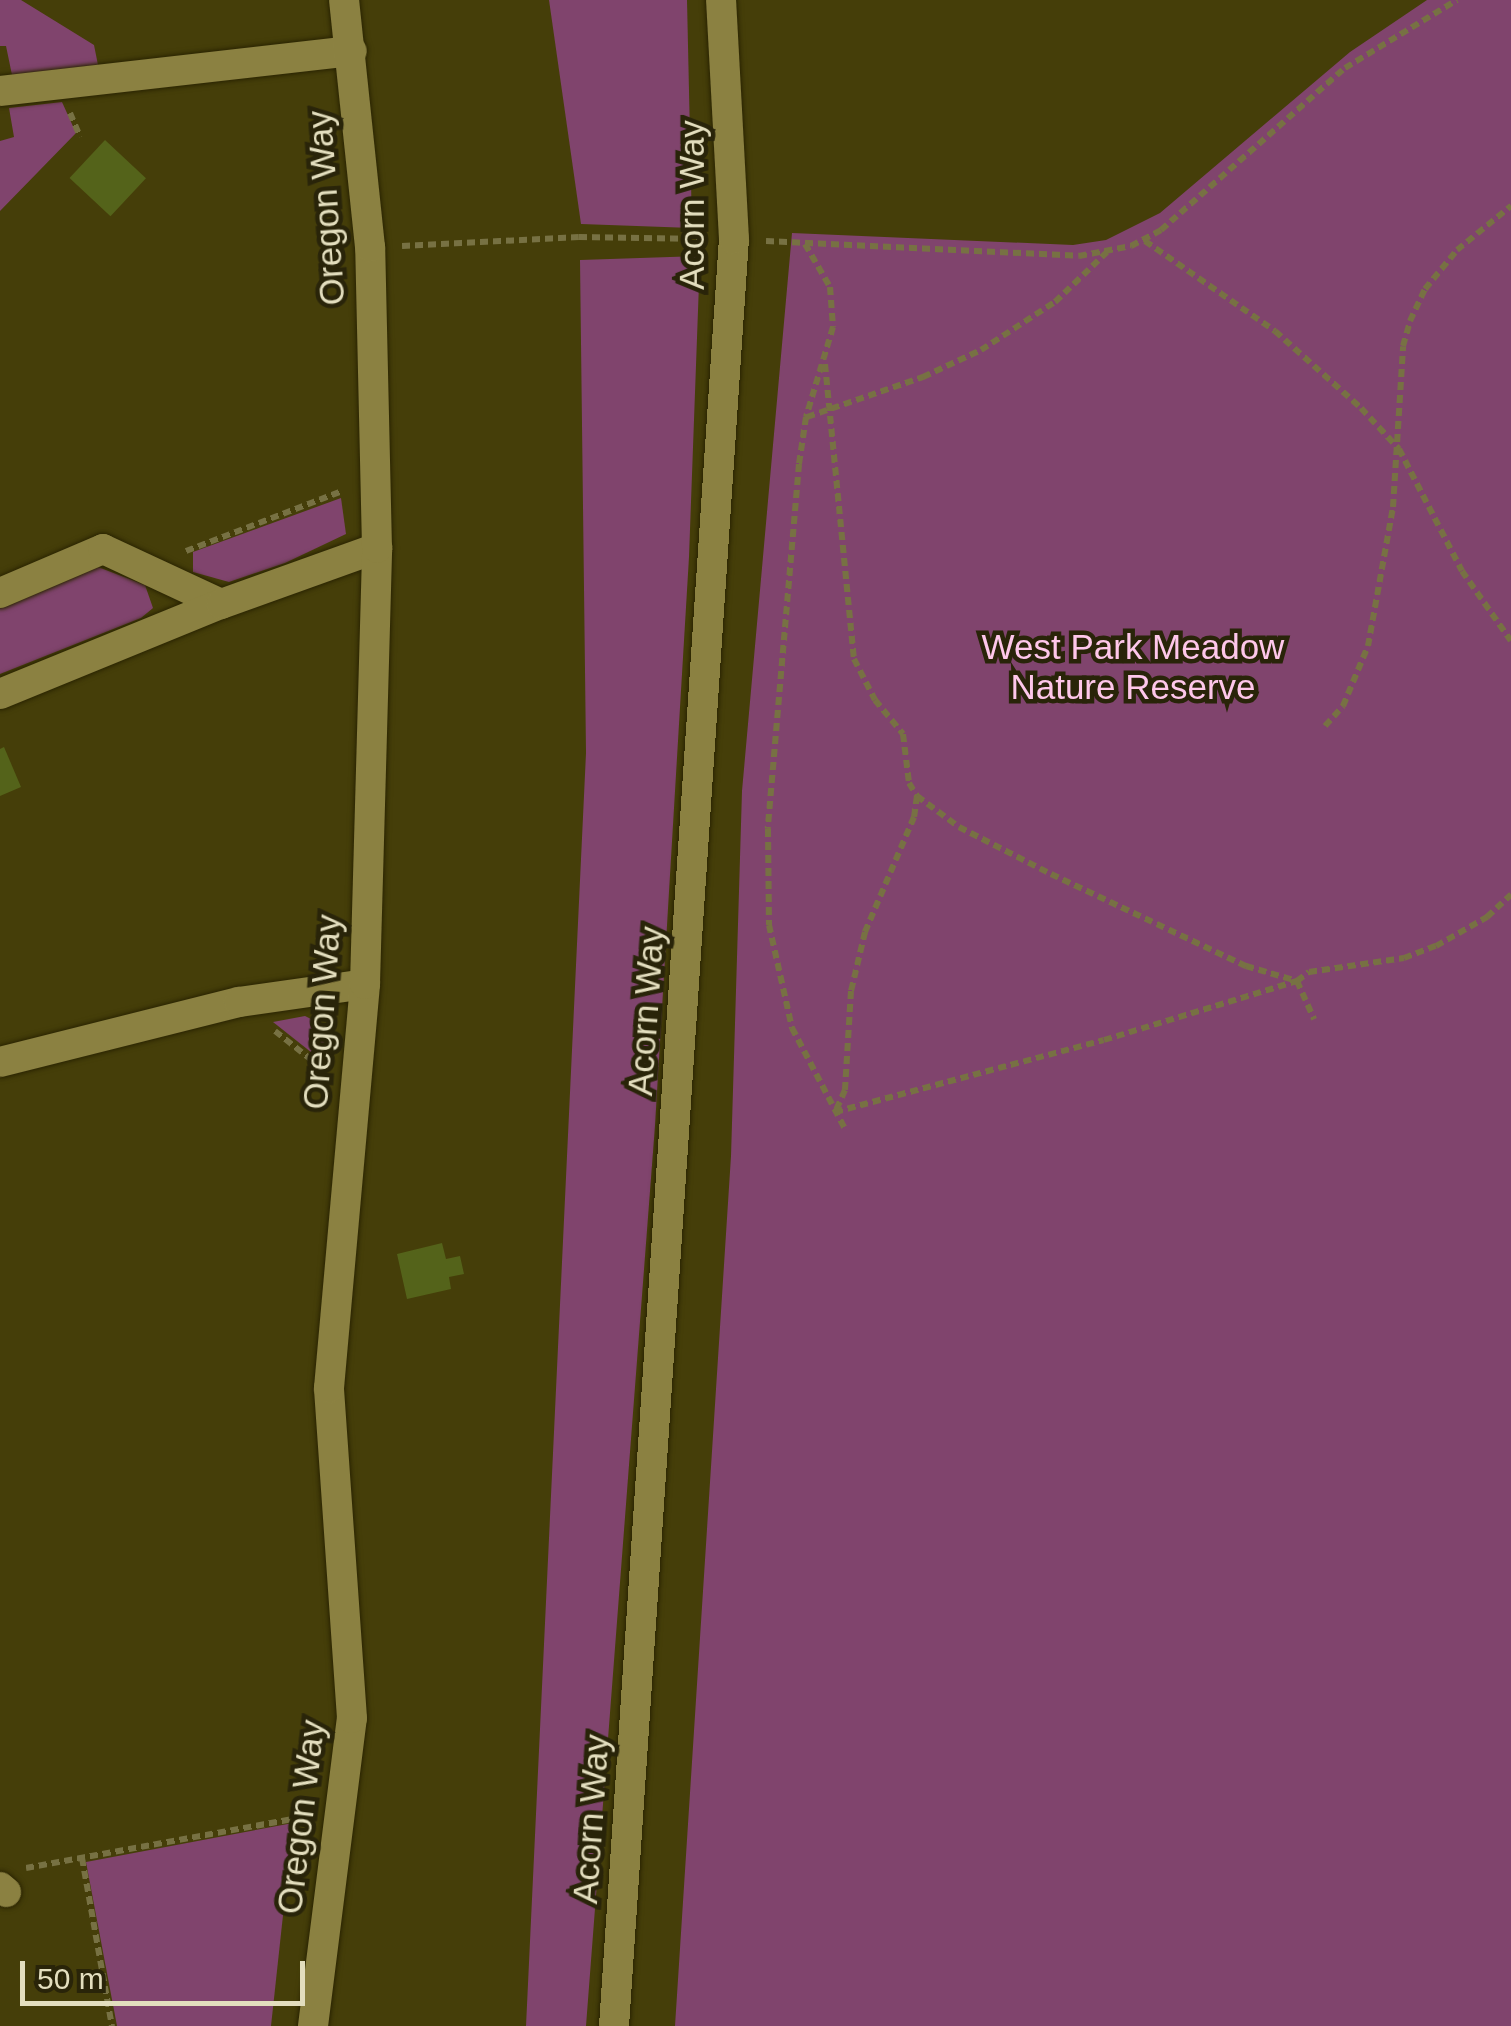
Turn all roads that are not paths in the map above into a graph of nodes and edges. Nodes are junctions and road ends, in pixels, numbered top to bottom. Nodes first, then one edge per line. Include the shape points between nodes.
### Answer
1 (344, 0) edge
2 (721, 0) edge
3 (352, 51) junction
4 (0, 91) edge
5 (377, 548) junction
6 (0, 593) edge
7 (221, 604) junction
8 (0, 694) edge
9 (364, 984) junction
10 (0, 1062) edge
11 (313, 2026) edge
12 (614, 2026) edge

1 - 3 street, Oregon Way
2 - 12 street, Acorn Way via 734,239
3 - 4 street
3 - 5 street, Oregon Way via 370,247
5 - 7 street
5 - 9 street, Oregon Way
6 - 7 street via 102,549
7 - 8 street
9 - 10 street via 239,1002
9 - 11 street, Oregon Way via 329,1388 352,1718

